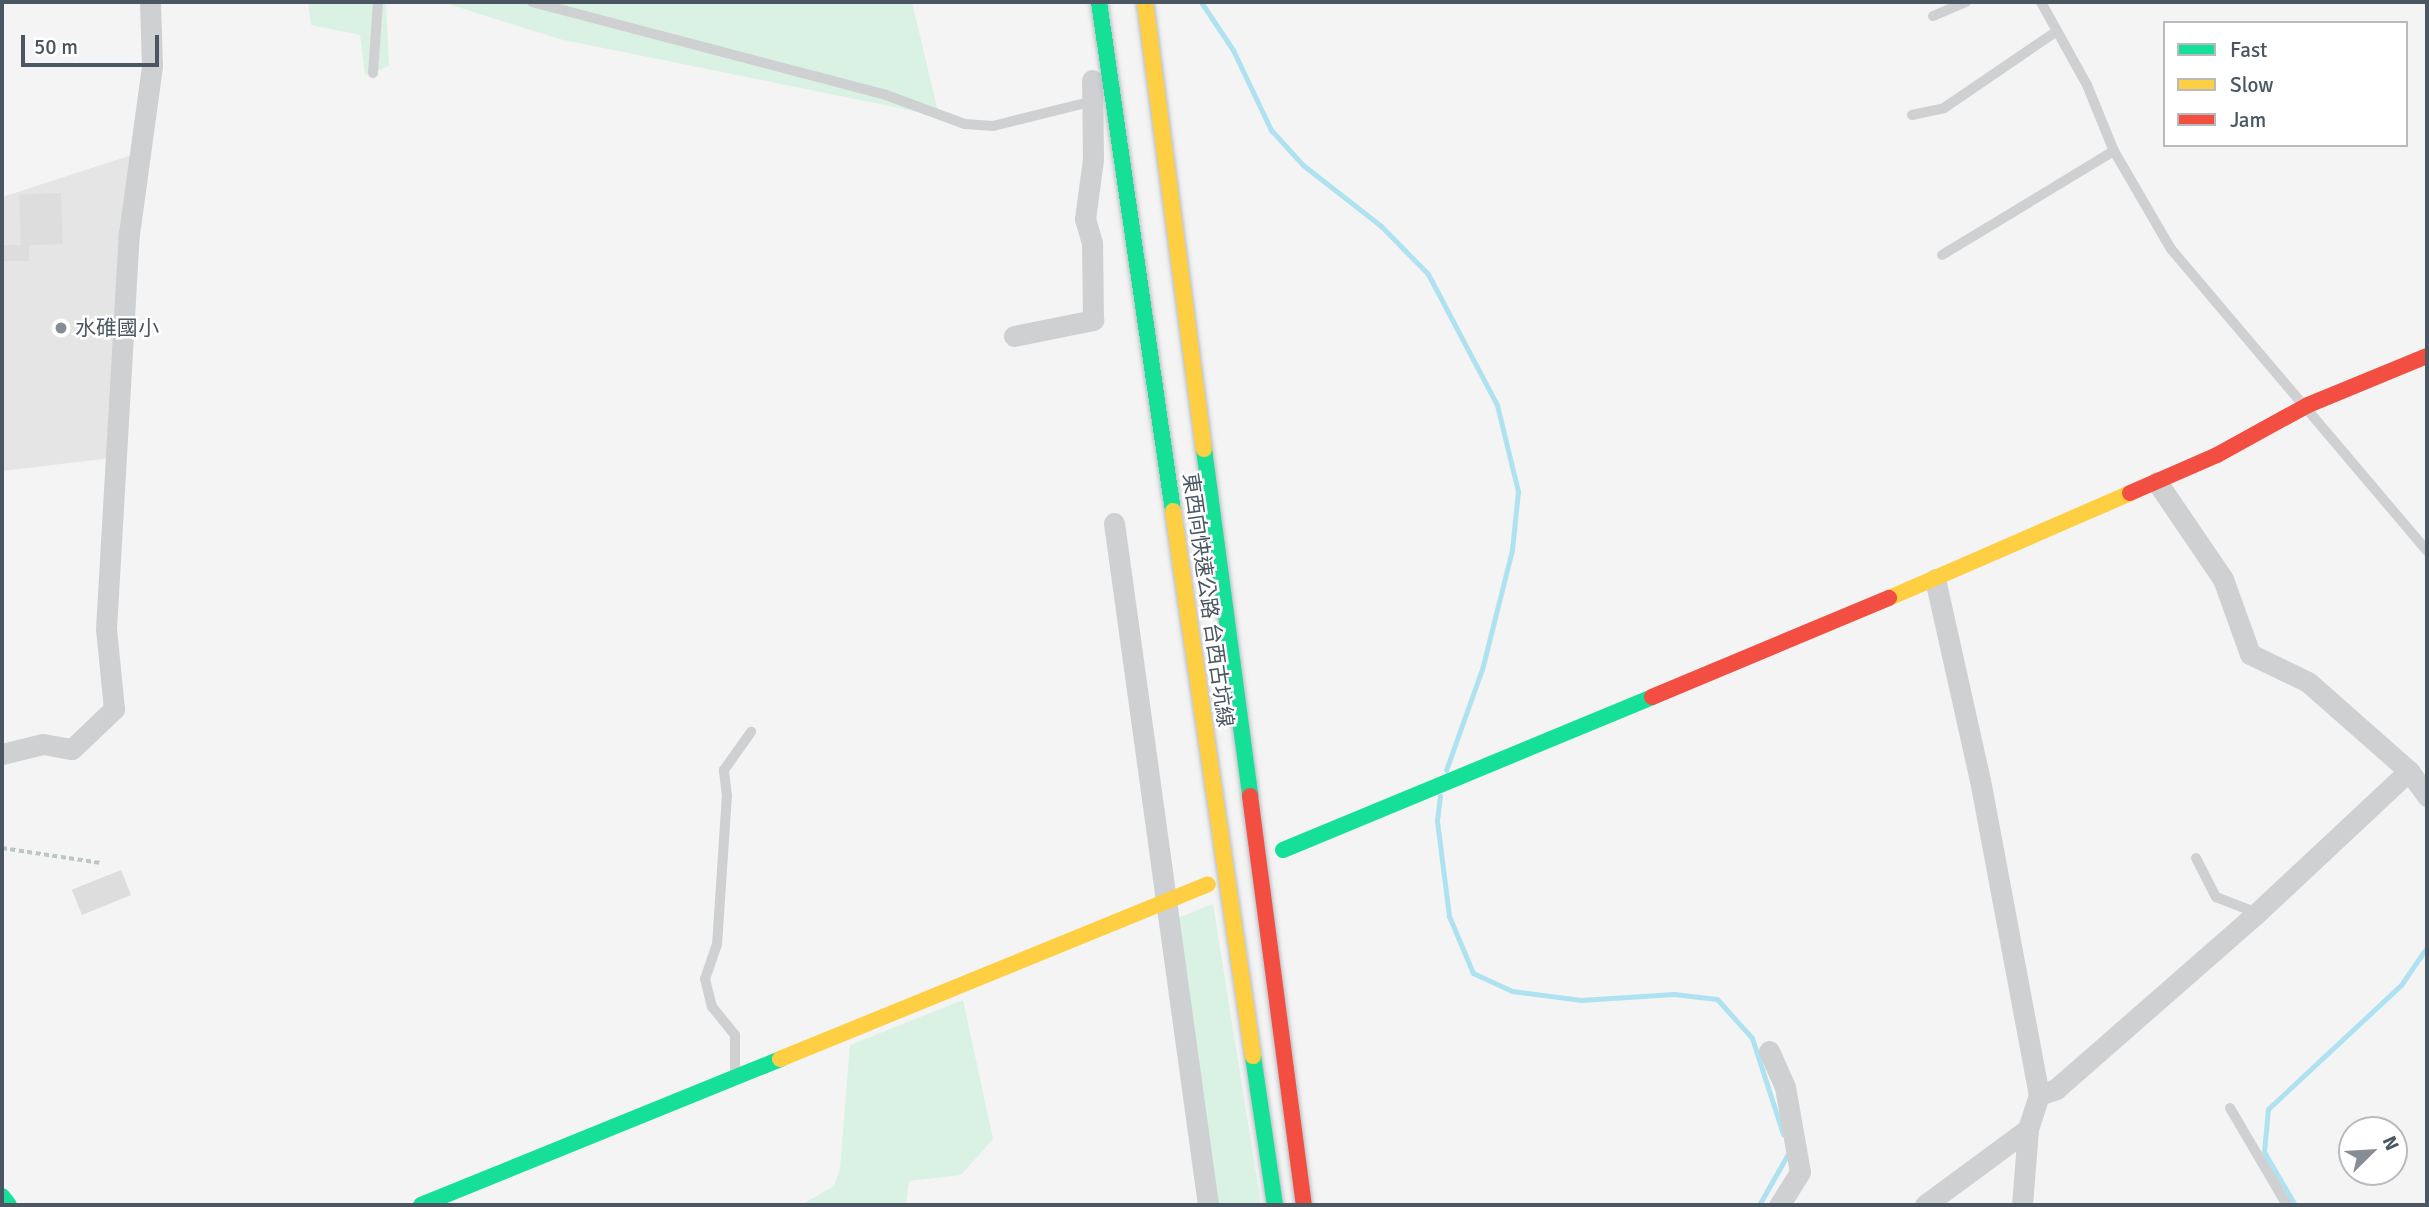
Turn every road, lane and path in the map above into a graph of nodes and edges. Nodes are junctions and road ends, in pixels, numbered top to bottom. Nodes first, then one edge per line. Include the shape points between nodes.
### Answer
1 (150, 2) edge
2 (378, 2) edge
3 (532, 2) edge
4 (1081, 2) edge
5 (1099, 2) edge
6 (1145, 2) edge
7 (1966, 2) edge
8 (2041, 2) edge
9 (1933, 16) dead end
10 (2054, 33) junction
11 (373, 73) dead end
12 (1095, 101) junction
13 (1912, 115) dead end
14 (2114, 151) junction
15 (1942, 255) dead end
16 (1014, 336) dead end
17 (2427, 356) edge
18 (2308, 405) junction
19 (2157, 482) junction
20 (1114, 523) dead end
21 (2427, 551) edge
22 (1935, 579) junction
23 (751, 732) dead end
24 (2, 754) edge
25 (2409, 771) junction
26 (2427, 796) edge
27 (2, 848) edge
28 (1283, 850) dead end
29 (2196, 858) dead end
30 (102, 863) dead end
31 (1208, 884) dead end
32 (1168, 902) junction
33 (2257, 913) junction
34 (1769, 1051) dead end
35 (735, 1078) junction
36 (2039, 1095) junction
37 (2230, 1108) dead end
38 (2028, 1129) junction
39 (2, 1196) edge
40 (9, 1205) edge
41 (421, 1205) edge
42 (1208, 1205) edge
43 (1275, 1205) edge
44 (1304, 1205) edge
45 (1779, 1205) edge
46 (1925, 1205) edge
47 (2022, 1205) edge
48 (2287, 1205) edge

1 - 24 street via 152,66 129,234 106,629 114,709 72,749 43,744
2 - 11 lane
3 - 12 lane via 886,95 965,124 993,126
4 - 12 street
5 - 43 main road, 東西向快速公路 台西古坑線, bridge
6 - 44 main road, 東西向快速公路 台西古坑線, bridge
7 - 9 lane
8 - 10 lane
10 - 13 lane via 1944,108
10 - 14 lane via 2087,85
12 - 16 street via 1085,219 1092,243 1093,320
14 - 15 lane
14 - 18 lane via 2171,248
17 - 18 main road
18 - 19 main road via 2217,456
18 - 21 lane
19 - 22 main road
19 - 25 street via 2223,579 2250,654 2308,682
20 - 32 street
22 - 28 main road
22 - 36 street via 1980,780
23 - 35 lane via 724,769 727,796 717,945 705,979 712,1007 735,1035
25 - 26 street
25 - 33 street
27 - 30 path
29 - 33 lane via 2216,897
31 - 32 main road
32 - 35 main road
32 - 42 street
33 - 36 street via 2056,1089
34 - 45 street via 1785,1087 1800,1171
35 - 41 main road
36 - 38 street
37 - 48 lane
38 - 46 street
38 - 47 street
39 - 40 main road

